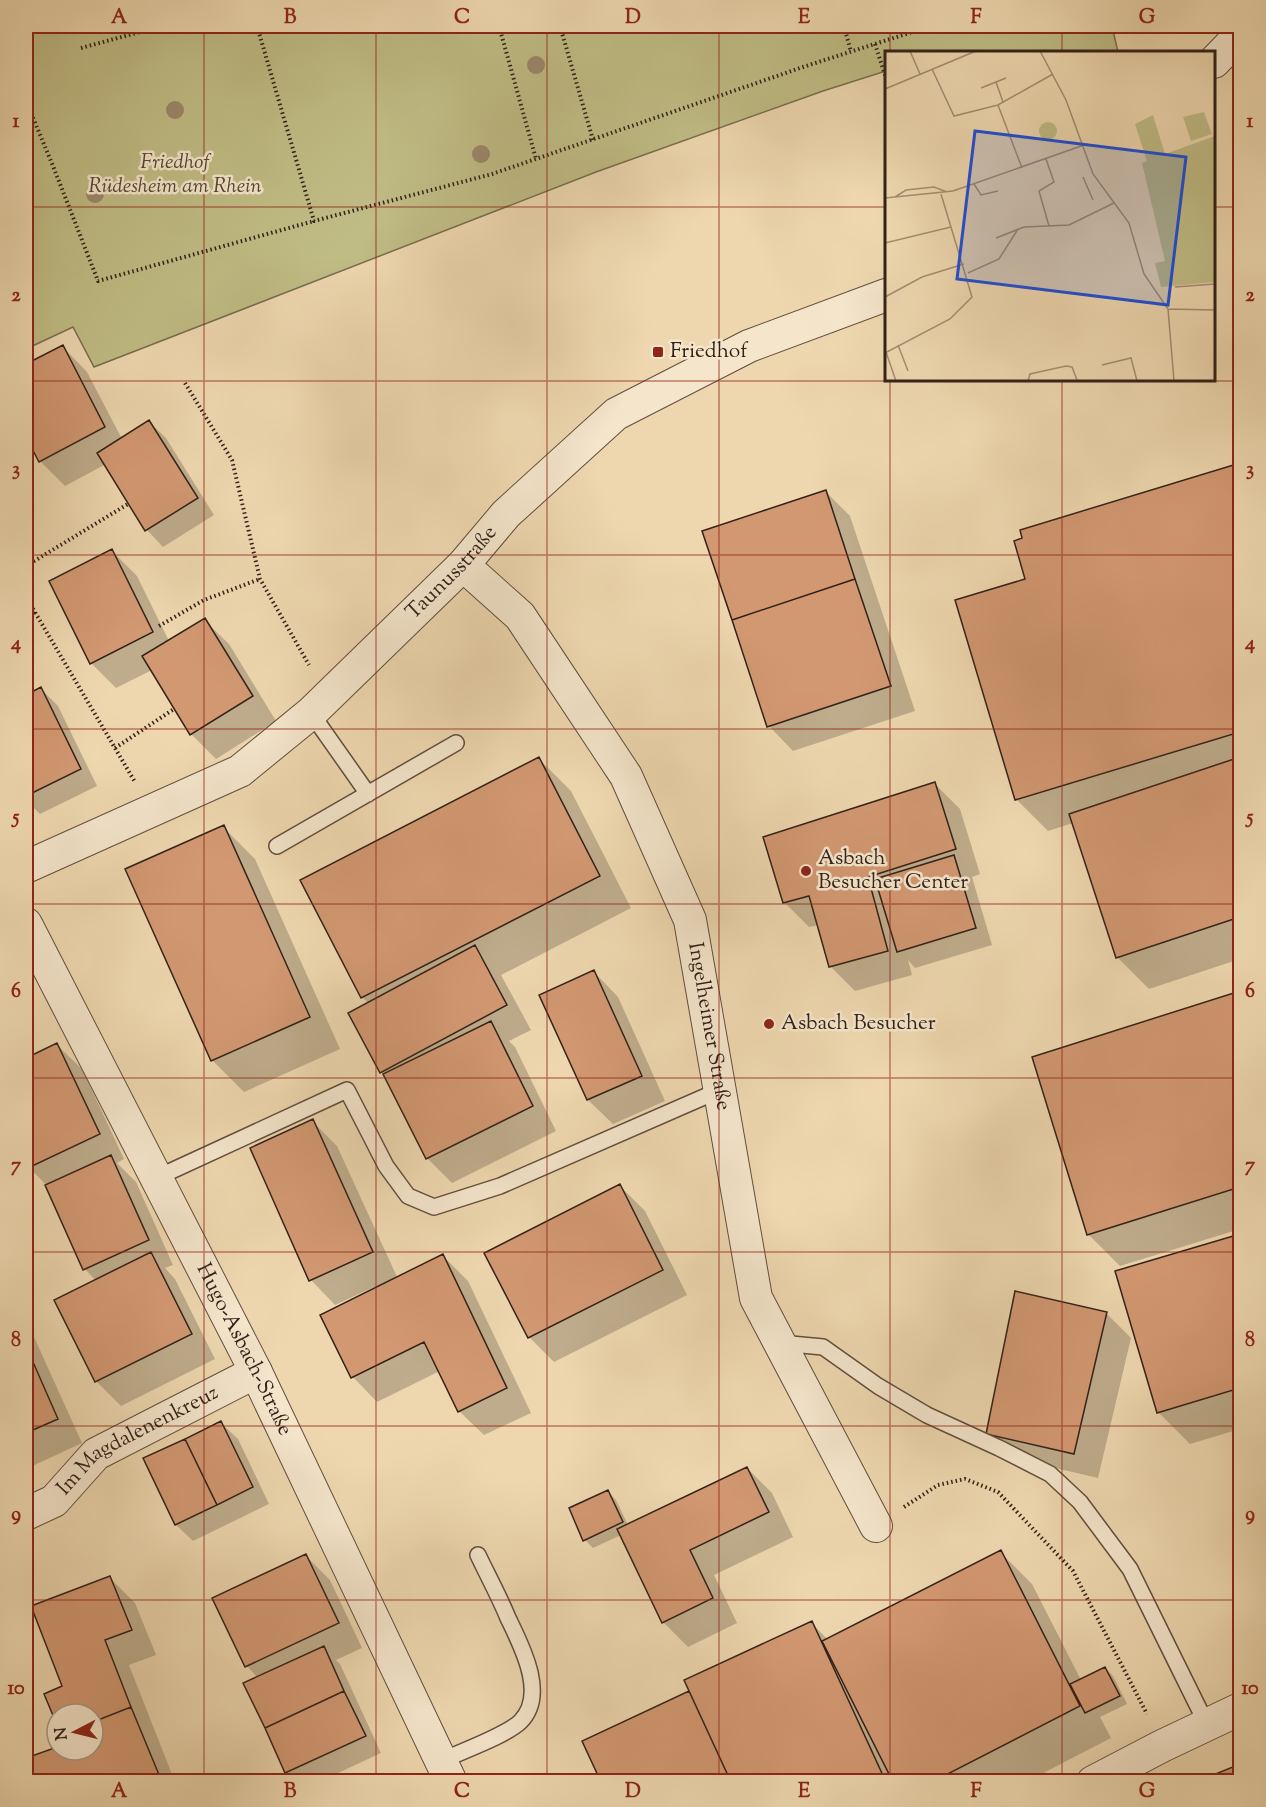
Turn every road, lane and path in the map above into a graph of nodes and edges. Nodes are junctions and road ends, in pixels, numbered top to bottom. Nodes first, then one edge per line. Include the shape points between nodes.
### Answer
1 (162, 26) edge
2 (257, 26) edge
3 (499, 26) edge
4 (560, 26) edge
5 (844, 26) edge
6 (931, 26) edge
7 (1240, 35) edge
8 (875, 44) junction
9 (81, 48) dead end
10 (851, 52) junction
11 (1215, 61) edge
12 (885, 75) edge
13 (26, 101) edge
14 (593, 140) junction
15 (536, 159) junction
16 (314, 221) junction
17 (885, 295) edge
18 (185, 383) dead end
19 (26, 449) edge
20 (128, 504) dead end
21 (26, 514) edge
22 (463, 565) junction
23 (26, 566) edge
24 (260, 579) junction
25 (26, 597) edge
26 (35, 612) junction
27 (26, 624) edge
28 (159, 626) dead end
29 (319, 705) junction
30 (174, 709) dead end
31 (456, 743) dead end
32 (116, 748) junction
33 (368, 794) junction
34 (152, 811) junction
35 (277, 846) dead end
36 (26, 867) edge
37 (26, 924) edge
38 (720, 1090) junction
39 (156, 1178) junction
40 (779, 1342) junction
41 (256, 1372) junction
42 (26, 1514) edge
43 (876, 1526) joint
44 (478, 1555) dead end
45 (1240, 1709) edge
46 (1207, 1725) junction
47 (1162, 1746) junction
48 (446, 1771) edge
49 (1133, 1773) edge
50 (1093, 1782) edge

1 - 9 path
2 - 16 path
3 - 15 path
4 - 14 path
5 - 10 path
6 - 8 path
7 - 11 street
8 - 10 path
8 - 12 path
10 - 14 path
13 - 16 path via 98,281
14 - 15 path
15 - 16 path
17 - 22 street, Taunusstraße via 749,346 616,414 506,514
18 - 24 path via 232,460
19 - 21 path via 31,507
20 - 23 path
22 - 29 street, Taunusstraße
22 - 38 street, Ingelheimer Straße via 520,616 626,776 690,920
24 - 28 path via 204,600
24 - 29 path
25 - 26 path
26 - 27 path
26 - 32 path
29 - 33 lane
29 - 34 street, Taunusstraße via 240,771
30 - 32 path
31 - 33 lane
32 - 34 path
33 - 35 lane
34 - 36 street, Taunusstraße
37 - 39 street, Hugo-Asbach-Straße
38 - 39 lane via 500,1186 434,1207 408,1196 386,1166 347,1090
38 - 40 street, Ingelheimer Straße via 756,1298
39 - 41 street, Hugo-Asbach-Straße
40 - 43 street, Ingelheimer Straße
40 - 46 lane via 823,1347 927,1415 1050,1474 1080,1502 1130,1569
41 - 42 street, Im Magdalenenkreuz via 96,1454 54,1501
41 - 48 street, Hugo-Asbach-Straße
43 - 47 path via 938,1485 965,1479 998,1492 1073,1571
44 - 48 lane via 525,1654 532,1694 521,1721
45 - 46 street
46 - 47 street
47 - 49 street
49 - 50 street

